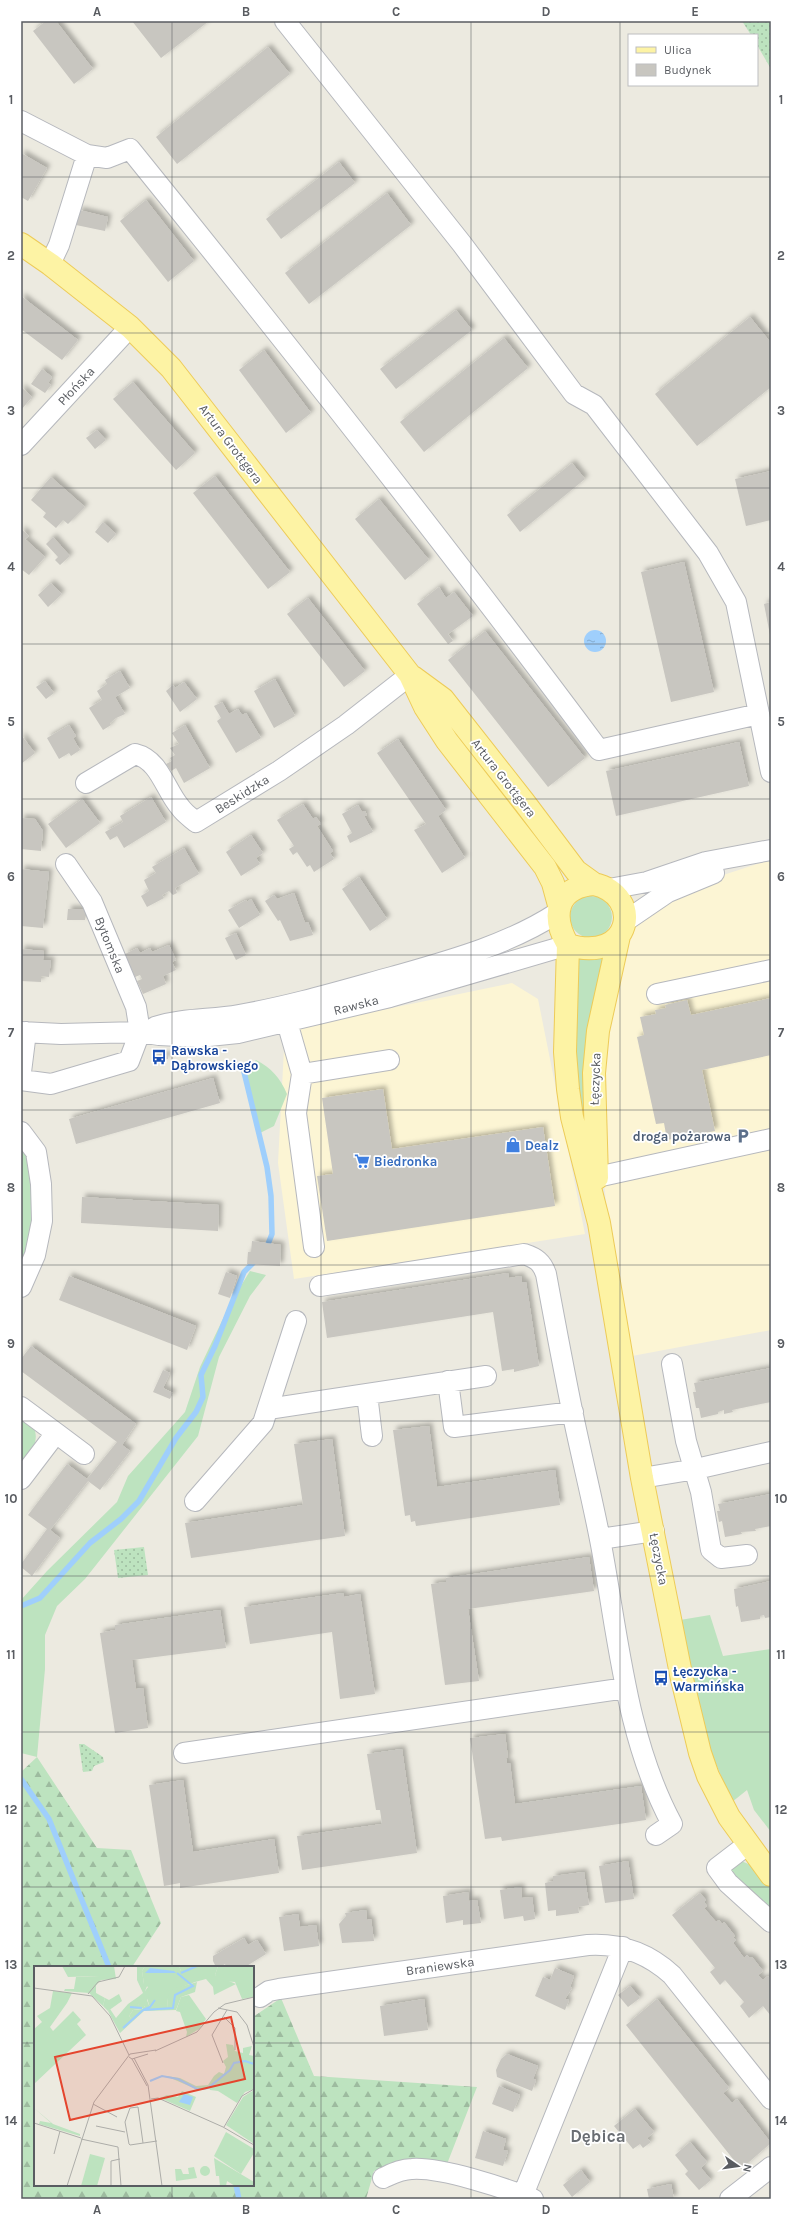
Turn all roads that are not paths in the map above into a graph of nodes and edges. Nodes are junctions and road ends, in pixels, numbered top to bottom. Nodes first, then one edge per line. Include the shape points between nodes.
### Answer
1 (286, 21) edge
2 (21, 121) edge
3 (87, 156) junction
4 (21, 244) edge
5 (50, 264) junction
6 (130, 327) junction
7 (21, 444) edge
8 (410, 675) junction
9 (759, 714) junction
10 (771, 772) edge
11 (86, 784) dead end
12 (768, 851) edge
13 (66, 864) dead end
14 (602, 887) junction
15 (558, 909) junction
16 (622, 929) junction
17 (568, 945) junction
18 (771, 970) edge
19 (657, 994) dead end
20 (287, 1022) junction
21 (23, 1032) edge
22 (140, 1032) junction
23 (389, 1060) dead end
24 (21, 1072) edge
25 (302, 1074) junction
26 (21, 1080) edge
27 (21, 1132) edge
28 (771, 1139) edge
29 (597, 1177) junction
30 (599, 1223) junction
31 (314, 1247) dead end
32 (320, 1286) dead end
33 (21, 1287) edge
34 (296, 1321) dead end
35 (672, 1364) dead end
36 (486, 1376) dead end
37 (448, 1382) junction
38 (367, 1394) junction
39 (21, 1407) edge
40 (268, 1409) junction
41 (572, 1412) junction
42 (56, 1433) junction
43 (372, 1436) dead end
44 (771, 1452) edge
45 (84, 1454) dead end
46 (696, 1469) junction
47 (642, 1478) junction
48 (21, 1479) edge
49 (195, 1501) dead end
50 (654, 1531) junction
51 (600, 1539) junction
52 (747, 1555) dead end
53 (626, 1688) junction
54 (184, 1753) dead end
55 (656, 1835) dead end
56 (747, 1845) junction
57 (771, 1875) edge
58 (771, 1922) edge
59 (623, 1947) junction
60 (260, 1997) dead end
61 (771, 2099) edge
62 (771, 2167) edge
63 (383, 2178) dead end
64 (528, 2197) edge
65 (730, 2199) edge

1 - 9 street via 462,244 574,394 594,405 708,553 736,602
2 - 3 street
3 - 5 street via 59,245
3 - 9 street via 107,158 130,149 312,374 599,750
4 - 5 main road, Artura Grottgera
5 - 6 main road, Artura Grottgera
6 - 7 street, Płońska
6 - 8 main road, Artura Grottgera via 186,385
8 - 11 street, Beskidzka via 346,725 279,771 196,822 179,807 152,762 143,756 135,754
8 - 14 main road, Artura Grottgera via 443,699 576,871
8 - 15 main road, Artura Grottgera via 425,707 448,741 542,863 553,883
9 - 10 street
12 - 14 street via 706,862 641,884
12 - 16 street via 668,892
13 - 22 street, Bytomska via 92,902 136,1008
14 - 15 main road via 583,885 573,889 565,896
14 - 16 main road via 621,903
15 - 17 main road via 562,933
15 - 22 street, Rawska via 516,936 427,967 260,1011 159,1026
16 - 17 main road via 610,945 600,948 581,949
16 - 29 main road, Łęczycka via 598,1031 594,1073
17 - 20 street, Rawska via 410,991
17 - 30 main road, Łęczycka via 565,1072 572,1117
18 - 19 street
20 - 22 street, Rawska via 238,1033 200,1037
20 - 25 street
21 - 22 street, Rawska
21 - 24 street
22 - 26 street via 129,1061 51,1084
23 - 25 street
25 - 31 street via 296,1113
27 - 33 street via 36,1152 41,1184 42,1221 35,1255
28 - 29 street
29 - 30 main road, Łęczycka
30 - 47 main road, Łęczycka
32 - 41 street via 524,1254 534,1257 542,1264 546,1274
34 - 40 street
35 - 46 street via 686,1441
36 - 37 street
37 - 38 street
37 - 41 street via 454,1427
38 - 40 street
38 - 43 street
39 - 42 street
40 - 49 street via 263,1423
41 - 51 street
42 - 45 street
42 - 48 street
44 - 46 street
46 - 47 street
46 - 52 street via 711,1550 721,1558
47 - 50 main road, Łęczycka
50 - 51 street
50 - 56 main road, Łęczycka via 682,1679 700,1753 719,1799
51 - 53 street
53 - 54 street
53 - 55 street via 645,1762 672,1824
56 - 57 main road, Łęczycka
56 - 58 street via 717,1868 728,1883
59 - 60 street, Braniewska via 606,1944 581,1946 279,1989 269,1991
59 - 61 street, Braniewska via 652,1959 672,1975
59 - 64 street
62 - 65 street
63 - 64 street via 397,2171 437,2170

